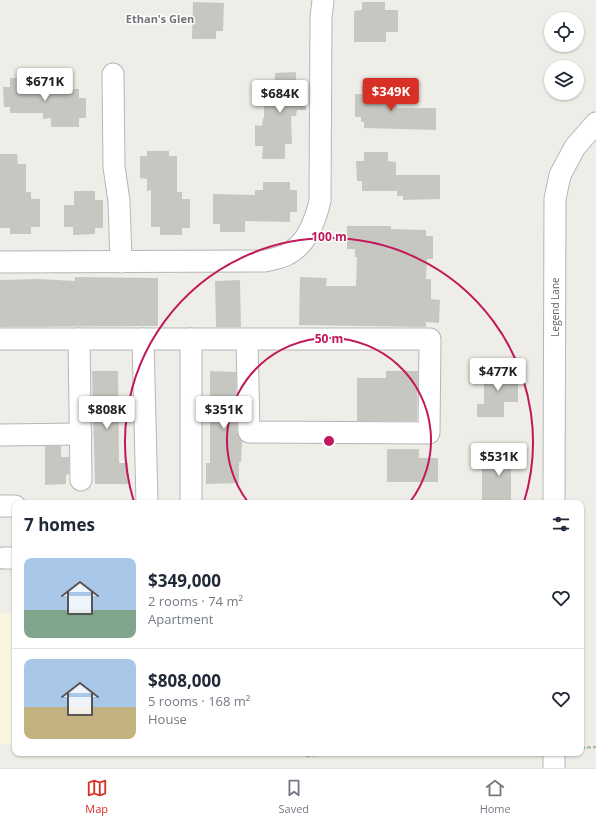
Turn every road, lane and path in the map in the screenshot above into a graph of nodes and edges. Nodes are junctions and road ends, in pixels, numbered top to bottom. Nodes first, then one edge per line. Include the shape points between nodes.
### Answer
1 (323, 0) edge
2 (114, 74) dead end
3 (593, 126) edge
4 (0, 262) edge
5 (121, 262) junction
6 (79, 339) junction
7 (143, 339) junction
8 (191, 339) junction
9 (247, 339) junction
10 (0, 340) edge
11 (80, 434) junction
12 (0, 435) edge
13 (81, 480) dead end
14 (147, 500) edge
15 (191, 500) edge
16 (554, 500) edge
17 (0, 506) edge
18 (12, 506) edge
19 (584, 748) edge
20 (596, 748) edge
21 (554, 756) edge
22 (554, 768) edge

1 - 5 street via 320,201 315,221 304,241 287,255 265,261
2 - 5 street via 114,167 119,201
3 - 16 street, Legend Lane via 575,147 560,175 555,199
4 - 5 street
6 - 7 street
6 - 10 street
6 - 11 street
7 - 8 street
7 - 14 street
8 - 9 street
8 - 15 street
9 - 9 street via 430,339 429,433 249,432
11 - 12 street
11 - 13 street
17 - 18 street
19 - 20 path
21 - 22 street

